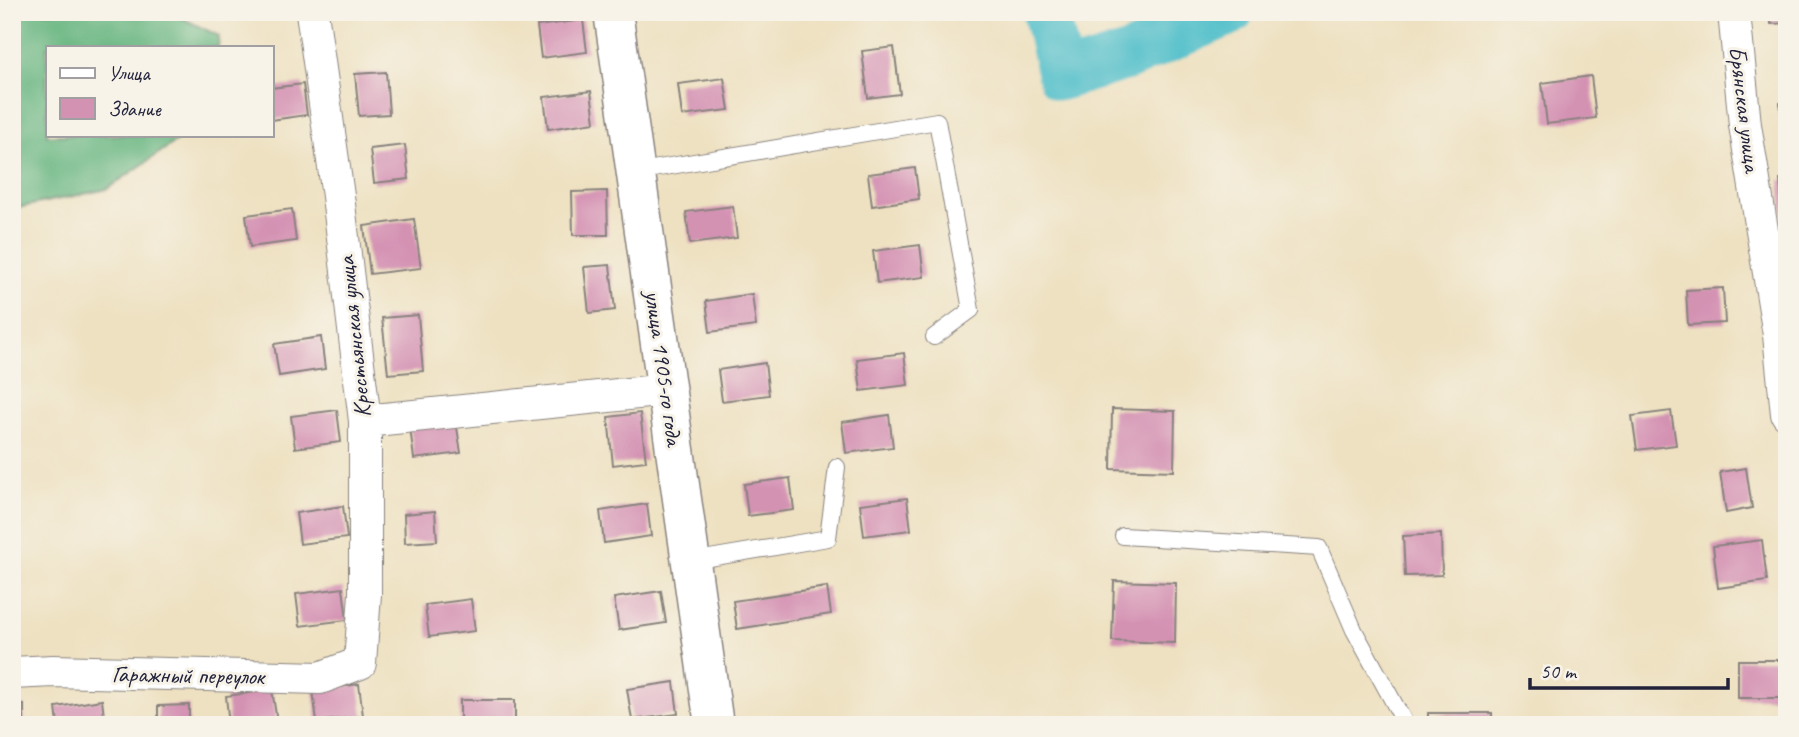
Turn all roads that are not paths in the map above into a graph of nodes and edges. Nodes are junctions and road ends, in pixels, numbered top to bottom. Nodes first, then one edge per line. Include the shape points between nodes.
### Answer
1 (312, 12) edge
2 (613, 12) edge
3 (1734, 12) edge
4 (635, 172) junction
5 (934, 337) dead end
6 (667, 390) junction
7 (1787, 414) edge
8 (365, 421) junction
9 (837, 467) dead end
10 (1123, 536) dead end
11 (692, 561) junction
12 (360, 663) joint
13 (12, 673) edge
14 (714, 725) edge
15 (1406, 725) edge

1 - 8 street, Крестьянская улица
2 - 4 street, улица 1905-го года
3 - 7 street, Брянская улица via 1745,125
4 - 5 lane via 937,121 971,310
4 - 6 street, улица 1905-го года
6 - 8 street
6 - 11 street, улица 1905-го года
8 - 12 street, Крестьянская улица via 365,594
9 - 11 lane via 828,538
10 - 15 lane via 1319,548 1354,629
11 - 14 street, улица 1905-го года
12 - 13 street, Гаражный переулок via 320,678

